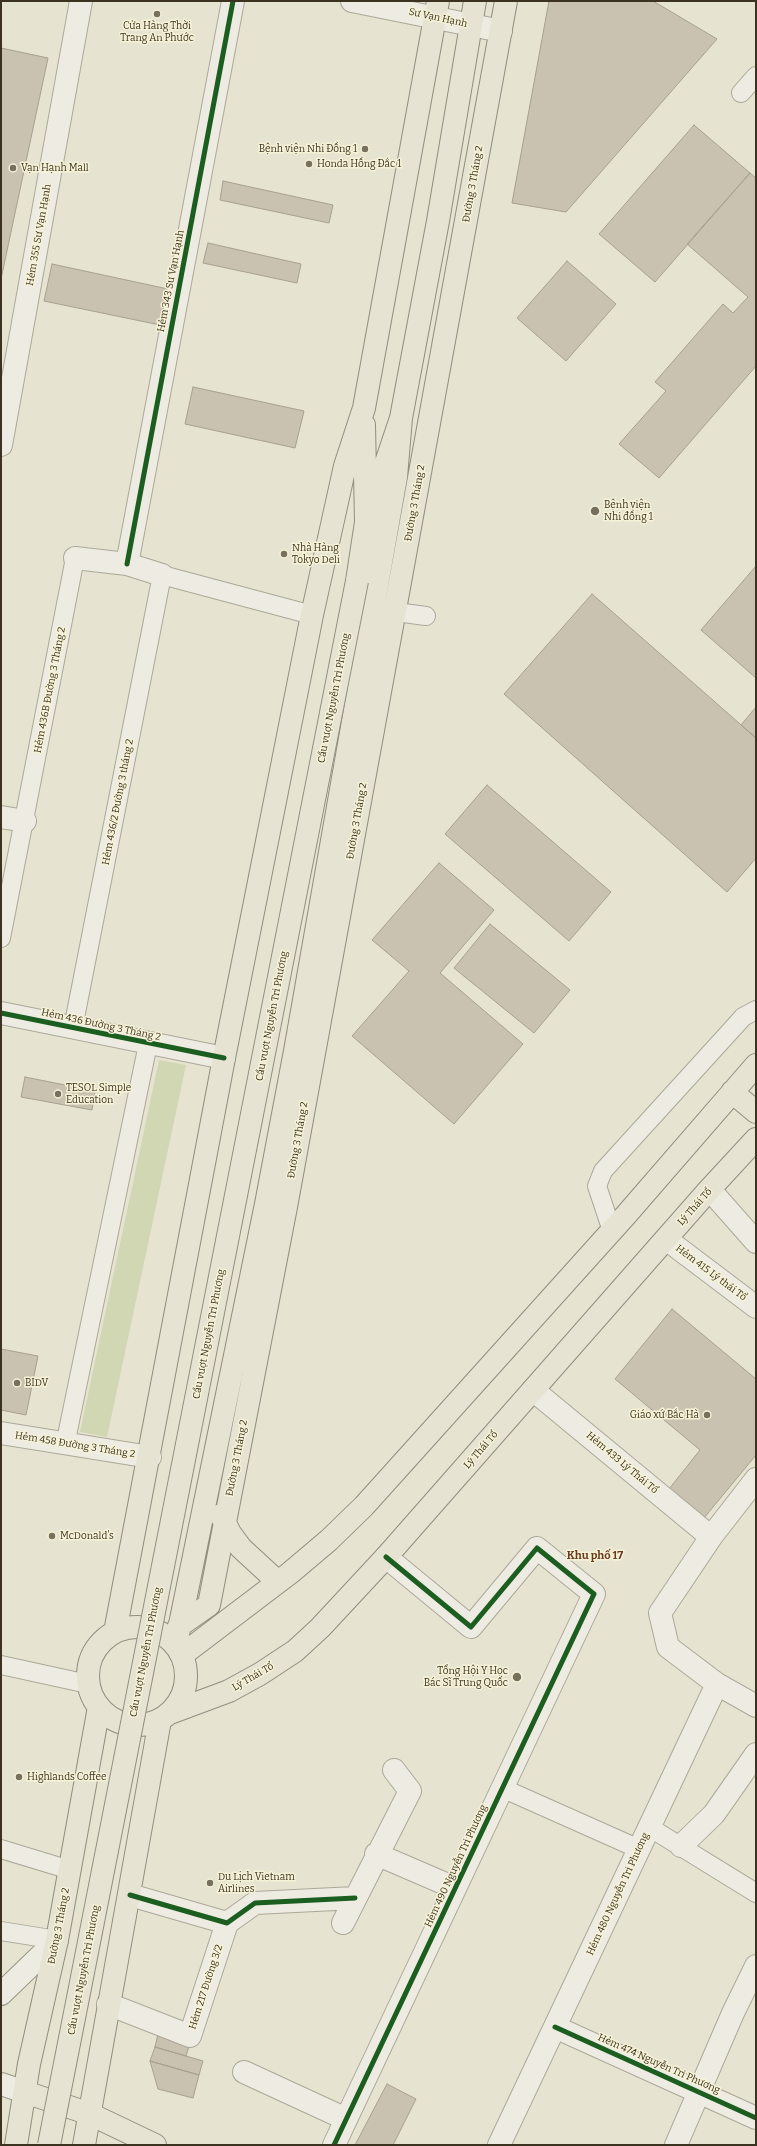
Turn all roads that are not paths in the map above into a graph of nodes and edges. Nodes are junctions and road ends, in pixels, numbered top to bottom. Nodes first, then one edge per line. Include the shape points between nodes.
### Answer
1 (81, 1) edge
2 (233, 1) edge
3 (352, 1) edge
4 (476, 1) edge
5 (506, 1) edge
6 (437, 9) edge
7 (470, 26) junction
8 (501, 31) junction
9 (756, 76) edge
10 (741, 93) dead end
11 (438, 221) junction
12 (466, 225) junction
13 (412, 361) junction
14 (440, 364) junction
15 (364, 408) junction
16 (401, 418) junction
17 (1, 445) edge
18 (366, 522) junction
19 (75, 558) joint
20 (127, 564) junction
21 (162, 575) junction
22 (373, 609) junction
23 (395, 612) junction
24 (312, 615) junction
25 (426, 616) dead end
26 (1, 817) edge
27 (25, 822) junction
28 (329, 916) junction
29 (1, 938) edge
30 (756, 1010) edge
31 (1, 1013) edge
32 (73, 1028) junction
33 (148, 1044) junction
34 (224, 1058) junction
35 (756, 1065) edge
36 (732, 1092) junction
37 (756, 1112) edge
38 (756, 1139) edge
39 (710, 1190) junction
40 (276, 1205) junction
41 (612, 1231) junction
42 (666, 1239) junction
43 (756, 1242) edge
44 (756, 1307) edge
45 (533, 1390) junction
46 (1, 1433) edge
47 (64, 1445) junction
48 (150, 1457) junction
49 (756, 1480) edge
50 (207, 1491) junction
51 (225, 1520) junction
52 (711, 1537) junction
53 (386, 1557) junction
54 (278, 1582) junction
55 (115, 1632) junction
56 (179, 1642) junction
57 (1, 1665) edge
58 (88, 1684) junction
59 (717, 1684) junction
60 (756, 1706) edge
61 (99, 1707) junction
62 (165, 1716) junction
63 (756, 1754) edge
64 (394, 1770) dead end
65 (502, 1788) junction
66 (649, 1827) junction
67 (681, 1846) junction
68 (1, 1849) edge
69 (639, 1849) junction
70 (376, 1854) junction
71 (70, 1870) junction
72 (455, 1888) junction
73 (756, 1892) edge
74 (130, 1895) junction
75 (355, 1898) junction
76 (227, 1922) junction
77 (343, 1923) dead end
78 (1, 1931) edge
79 (57, 1940) junction
80 (756, 1966) edge
81 (1, 1994) edge
82 (108, 2004) junction
83 (555, 2027) junction
84 (244, 2072) dead end
85 (1, 2084) edge
86 (25, 2092) junction
87 (700, 2092) junction
88 (90, 2114) junction
89 (756, 2118) edge
90 (346, 2119) junction
91 (16, 2145) edge
92 (49, 2145) edge
93 (84, 2145) edge
94 (155, 2145) edge
95 (334, 2145) edge
96 (499, 2145) edge
97 (676, 2145) edge

1 - 17 street, Hẻm 355 Sư Vạn Hạnh
2 - 20 street, Hẻm 343 Sư Vạn Hạnh
3 - 6 street, Sư Vạn Hạnh
4 - 7 main road, Đường 3 Tháng 2
5 - 8 main road, Đường 3 Tháng 2
6 - 7 street, Sư Vạn Hạnh
6 - 15 main road
7 - 8 street, Sư Vạn Hạnh
7 - 11 main road, Đường 3 Tháng 2
8 - 12 main road, Đường 3 Tháng 2
9 - 10 lane
11 - 12 main road
11 - 13 main road, Đường 3 Tháng 2
12 - 14 main road, Đường 3 Tháng 2
13 - 14 main road
13 - 16 main road, Đường 3 Tháng 2
14 - 23 main road, Đường 3 Tháng 2
15 - 18 main road
15 - 24 main road via 345,466
16 - 18 main road, Đường 3 Tháng 2
16 - 22 main road, Đường 3 Tháng 2 via 396,477
18 - 92 main road, Cầu vượt Nguyễn Tri Phương, bridge via 357,581
19 - 20 street
19 - 27 lane, Hẻm 436B Đường 3 Tháng 2
20 - 21 street
21 - 24 lane
21 - 32 lane, Hẻm 436/2 Đường 3 tháng 2
22 - 23 lane
22 - 28 main road, Đường 3 Tháng 2
23 - 25 lane
23 - 28 main road, Đường 3 Tháng 2
24 - 34 main road
26 - 27 street
27 - 29 lane, Hẻm 436B Đường 3 Tháng 2
28 - 40 main road, Đường 3 Tháng 2
30 - 41 lane via 743,1017 603,1171 597,1186
31 - 32 street, Hẻm 436 Đường 3 Tháng 2
32 - 33 street, Hẻm 436 Đường 3 Tháng 2
33 - 34 street, Hẻm 436 Đường 3 Tháng 2
33 - 47 lane
34 - 48 main road
35 - 36 main road
36 - 37 main road
36 - 41 main road
38 - 39 main road, Lý Thái Tổ
39 - 42 main road, Lý Thái Tổ
39 - 43 street
40 - 50 main road, Đường 3 Tháng 2
40 - 51 main road, Đường 3 Tháng 2
41 - 54 main road via 364,1506 329,1540
42 - 44 street, Hẻm 415 Lý thái Tổ
42 - 45 main road, Lý Thái Tổ
45 - 52 street, Hẻm 433 Lý Thái Tổ
45 - 53 main road, Lý Thái Tổ
46 - 47 street, Hẻm 458 Đường 3 Tháng 2
47 - 48 street, Hẻm 458 Đường 3 Tháng 2
48 - 55 main road
49 - 52 street
50 - 51 main road
50 - 56 main road, Đường 3 Tháng 2
51 - 54 main road via 230,1533 241,1548
51 - 56 main road, Đường 3 Tháng 2 via 208,1605
52 - 59 street via 660,1613 668,1647
53 - 62 main road, Lý Thái Tổ via 295,1651 230,1691
53 - 65 street, Hẻm 490 Nguyễn Tri Phương via 471,1627 537,1548 594,1594
54 - 56 main road
55 - 56 main road via 137,1626 148,1627
55 - 58 main road via 102,1641 93,1654
56 - 62 main road via 186,1670 186,1686 180,1700
57 - 58 lane
58 - 61 main road
59 - 60 street
59 - 66 street, Hẻm 480 Nguyễn Tri Phương
61 - 62 main road via 116,1721 127,1724 149,1724
61 - 71 main road, Đường 3 Tháng 2
62 - 74 main road
63 - 67 street via 714,1814
64 - 70 street via 410,1791
65 - 69 lane
65 - 72 street, Hẻm 490 Nguyễn Tri Phương
66 - 67 lane
66 - 69 street, Hẻm 480 Nguyễn Tri Phương
67 - 73 lane
68 - 71 lane
69 - 83 street, Hẻm 480 Nguyễn Tri Phương
70 - 72 street
70 - 75 street
71 - 79 main road, Đường 3 Tháng 2
72 - 90 street, Hẻm 490 Nguyễn Tri Phương
74 - 76 street
74 - 82 main road
75 - 76 street via 255,1904
75 - 77 street
76 - 82 street, Hẻm 217 Đường 3/2 via 190,2036
78 - 79 lane
79 - 81 street
79 - 86 main road, Đường 3 Tháng 2
80 - 87 street, Hẻm 474 Nguyễn Tri Phương
82 - 88 main road
83 - 87 street, Hẻm 474 Nguyễn Tri Phương
83 - 96 street, Hẻm 480 Nguyễn Tri Phương
84 - 90 street
85 - 86 street
86 - 88 main road
86 - 91 main road, Đường 3 Tháng 2
87 - 89 street, Hẻm 474 Nguyễn Tri Phương
87 - 97 street, Hẻm 474 Nguyễn Tri Phương
88 - 93 main road
88 - 94 main road
90 - 95 street, Hẻm 490 Nguyễn Tri Phương

